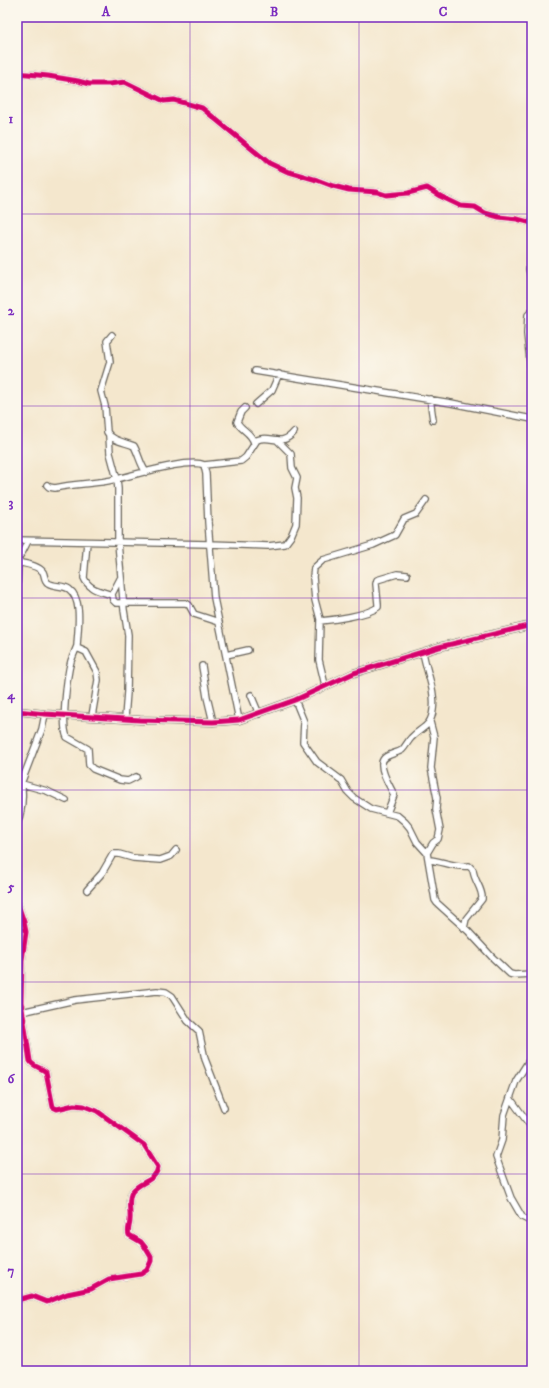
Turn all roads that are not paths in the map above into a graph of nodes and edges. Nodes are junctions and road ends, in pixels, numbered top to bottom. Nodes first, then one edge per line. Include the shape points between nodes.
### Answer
1 (17, 73) edge
2 (532, 223) edge
3 (532, 260) edge
4 (532, 281) edge
5 (532, 311) edge
6 (532, 331) edge
7 (527, 334) junction
8 (112, 335) dead end
9 (254, 370) dead end
10 (279, 374) junction
11 (532, 380) edge
12 (430, 399) junction
13 (256, 404) dead end
14 (245, 408) dead end
15 (532, 419) edge
16 (433, 420) dead end
17 (294, 432) dead end
18 (109, 436) junction
19 (277, 440) junction
20 (254, 443) junction
21 (204, 465) junction
22 (146, 472) junction
23 (117, 479) junction
24 (47, 485) dead end
25 (426, 500) dead end
26 (17, 540) edge
27 (28, 541) junction
28 (87, 542) junction
29 (118, 543) junction
30 (209, 544) junction
31 (17, 562) edge
32 (407, 575) dead end
33 (121, 577) junction
34 (17, 584) edge
35 (112, 595) junction
36 (124, 603) junction
37 (320, 621) junction
38 (219, 622) junction
39 (532, 625) edge
40 (17, 643) edge
41 (77, 646) junction
42 (248, 650) dead end
43 (423, 652) junction
44 (226, 655) junction
45 (17, 659) edge
46 (202, 666) dead end
47 (325, 685) junction
48 (251, 695) dead end
49 (295, 700) junction
50 (17, 711) edge
51 (45, 714) junction
52 (259, 714) junction
53 (64, 715) junction
54 (92, 716) junction
55 (125, 718) junction
56 (239, 720) junction
57 (213, 722) junction
58 (430, 722) junction
59 (17, 770) edge
60 (136, 777) dead end
61 (22, 782) junction
62 (66, 800) dead end
63 (387, 813) junction
64 (17, 824) edge
65 (176, 850) dead end
66 (428, 856) junction
67 (87, 890) dead end
68 (17, 902) edge
69 (464, 928) junction
70 (532, 974) edge
71 (20, 1012) edge
72 (532, 1056) edge
73 (510, 1098) junction
74 (224, 1108) dead end
75 (532, 1128) edge
76 (532, 1222) edge
77 (17, 1300) edge

1 - 2 street via 89,84 126,82 164,101 174,100 202,108 266,160 302,176 349,190 386,195 427,188 457,205 476,207 485,213
3 - 4 street
5 - 7 street via 528,316
6 - 7 street
7 - 11 street
8 - 18 street via 108,341 110,362 101,391
9 - 10 street
10 - 12 street
10 - 13 street via 272,390
12 - 15 street
12 - 16 street
14 - 20 street via 238,416 237,422 251,436
17 - 19 street via 287,438
18 - 22 street via 134,446 140,464
18 - 23 street via 110,453
19 - 20 street via 262,438
19 - 30 street via 291,454 292,468 297,478 297,517 291,536 285,544 280,545
20 - 21 street via 246,457 240,461
21 - 22 street via 197,463
21 - 30 street
22 - 23 street
23 - 24 street via 55,488
23 - 29 street
25 - 37 street via 416,514 403,520 395,535 350,553 323,560 314,568 313,577
26 - 27 street
27 - 28 street
27 - 31 street
28 - 29 street
28 - 35 street via 84,578 92,587
29 - 30 street
29 - 33 street
30 - 38 street
31 - 34 street
31 - 41 street via 40,569 47,582 67,588 72,593 79,617
32 - 37 street via 397,574 377,580 378,607 373,610 346,618
33 - 35 street
33 - 36 street
35 - 36 street via 114,601
36 - 38 street via 186,603 194,614
36 - 55 street via 128,635
37 - 47 street via 319,660
38 - 44 street
39 - 43 street
40 - 45 street
41 - 53 street via 71,662
41 - 54 street via 78,650 86,652 98,672
42 - 44 street
43 - 47 street via 354,673
43 - 58 street via 433,701
44 - 56 street
46 - 57 street
47 - 49 street
48 - 52 street
49 - 52 street
49 - 63 street via 304,722 303,742 313,756 341,780 354,798 371,809
50 - 51 street
51 - 53 street
51 - 61 street
52 - 56 street
53 - 54 street
53 - 60 street via 67,737 88,749 93,769 124,781
54 - 55 street
55 - 57 street
56 - 57 street
58 - 63 street via 412,736 402,749 383,761 384,774 394,794
58 - 66 street via 434,740 431,768 440,830
59 - 61 street
61 - 62 street
61 - 64 street
63 - 66 street via 406,822
65 - 67 street via 171,856 160,860 113,854 102,873
66 - 69 street via 435,900
66 - 69 street via 455,866 469,866 473,870 482,899 466,919
68 - 71 street via 26,932
69 - 70 street via 510,974
71 - 74 street via 75,1000 157,991 168,993 188,1021 199,1031 205,1059
71 - 77 street via 31,1064 46,1072 53,1107 57,1109 74,1105 97,1111 144,1145 158,1168 156,1175 132,1192 130,1200 128,1233 145,1246 151,1257 147,1270 141,1274 108,1279 91,1289 67,1294 47,1302 32,1296
72 - 73 street via 516,1081
73 - 75 street
73 - 76 street via 496,1157 511,1198 522,1217

